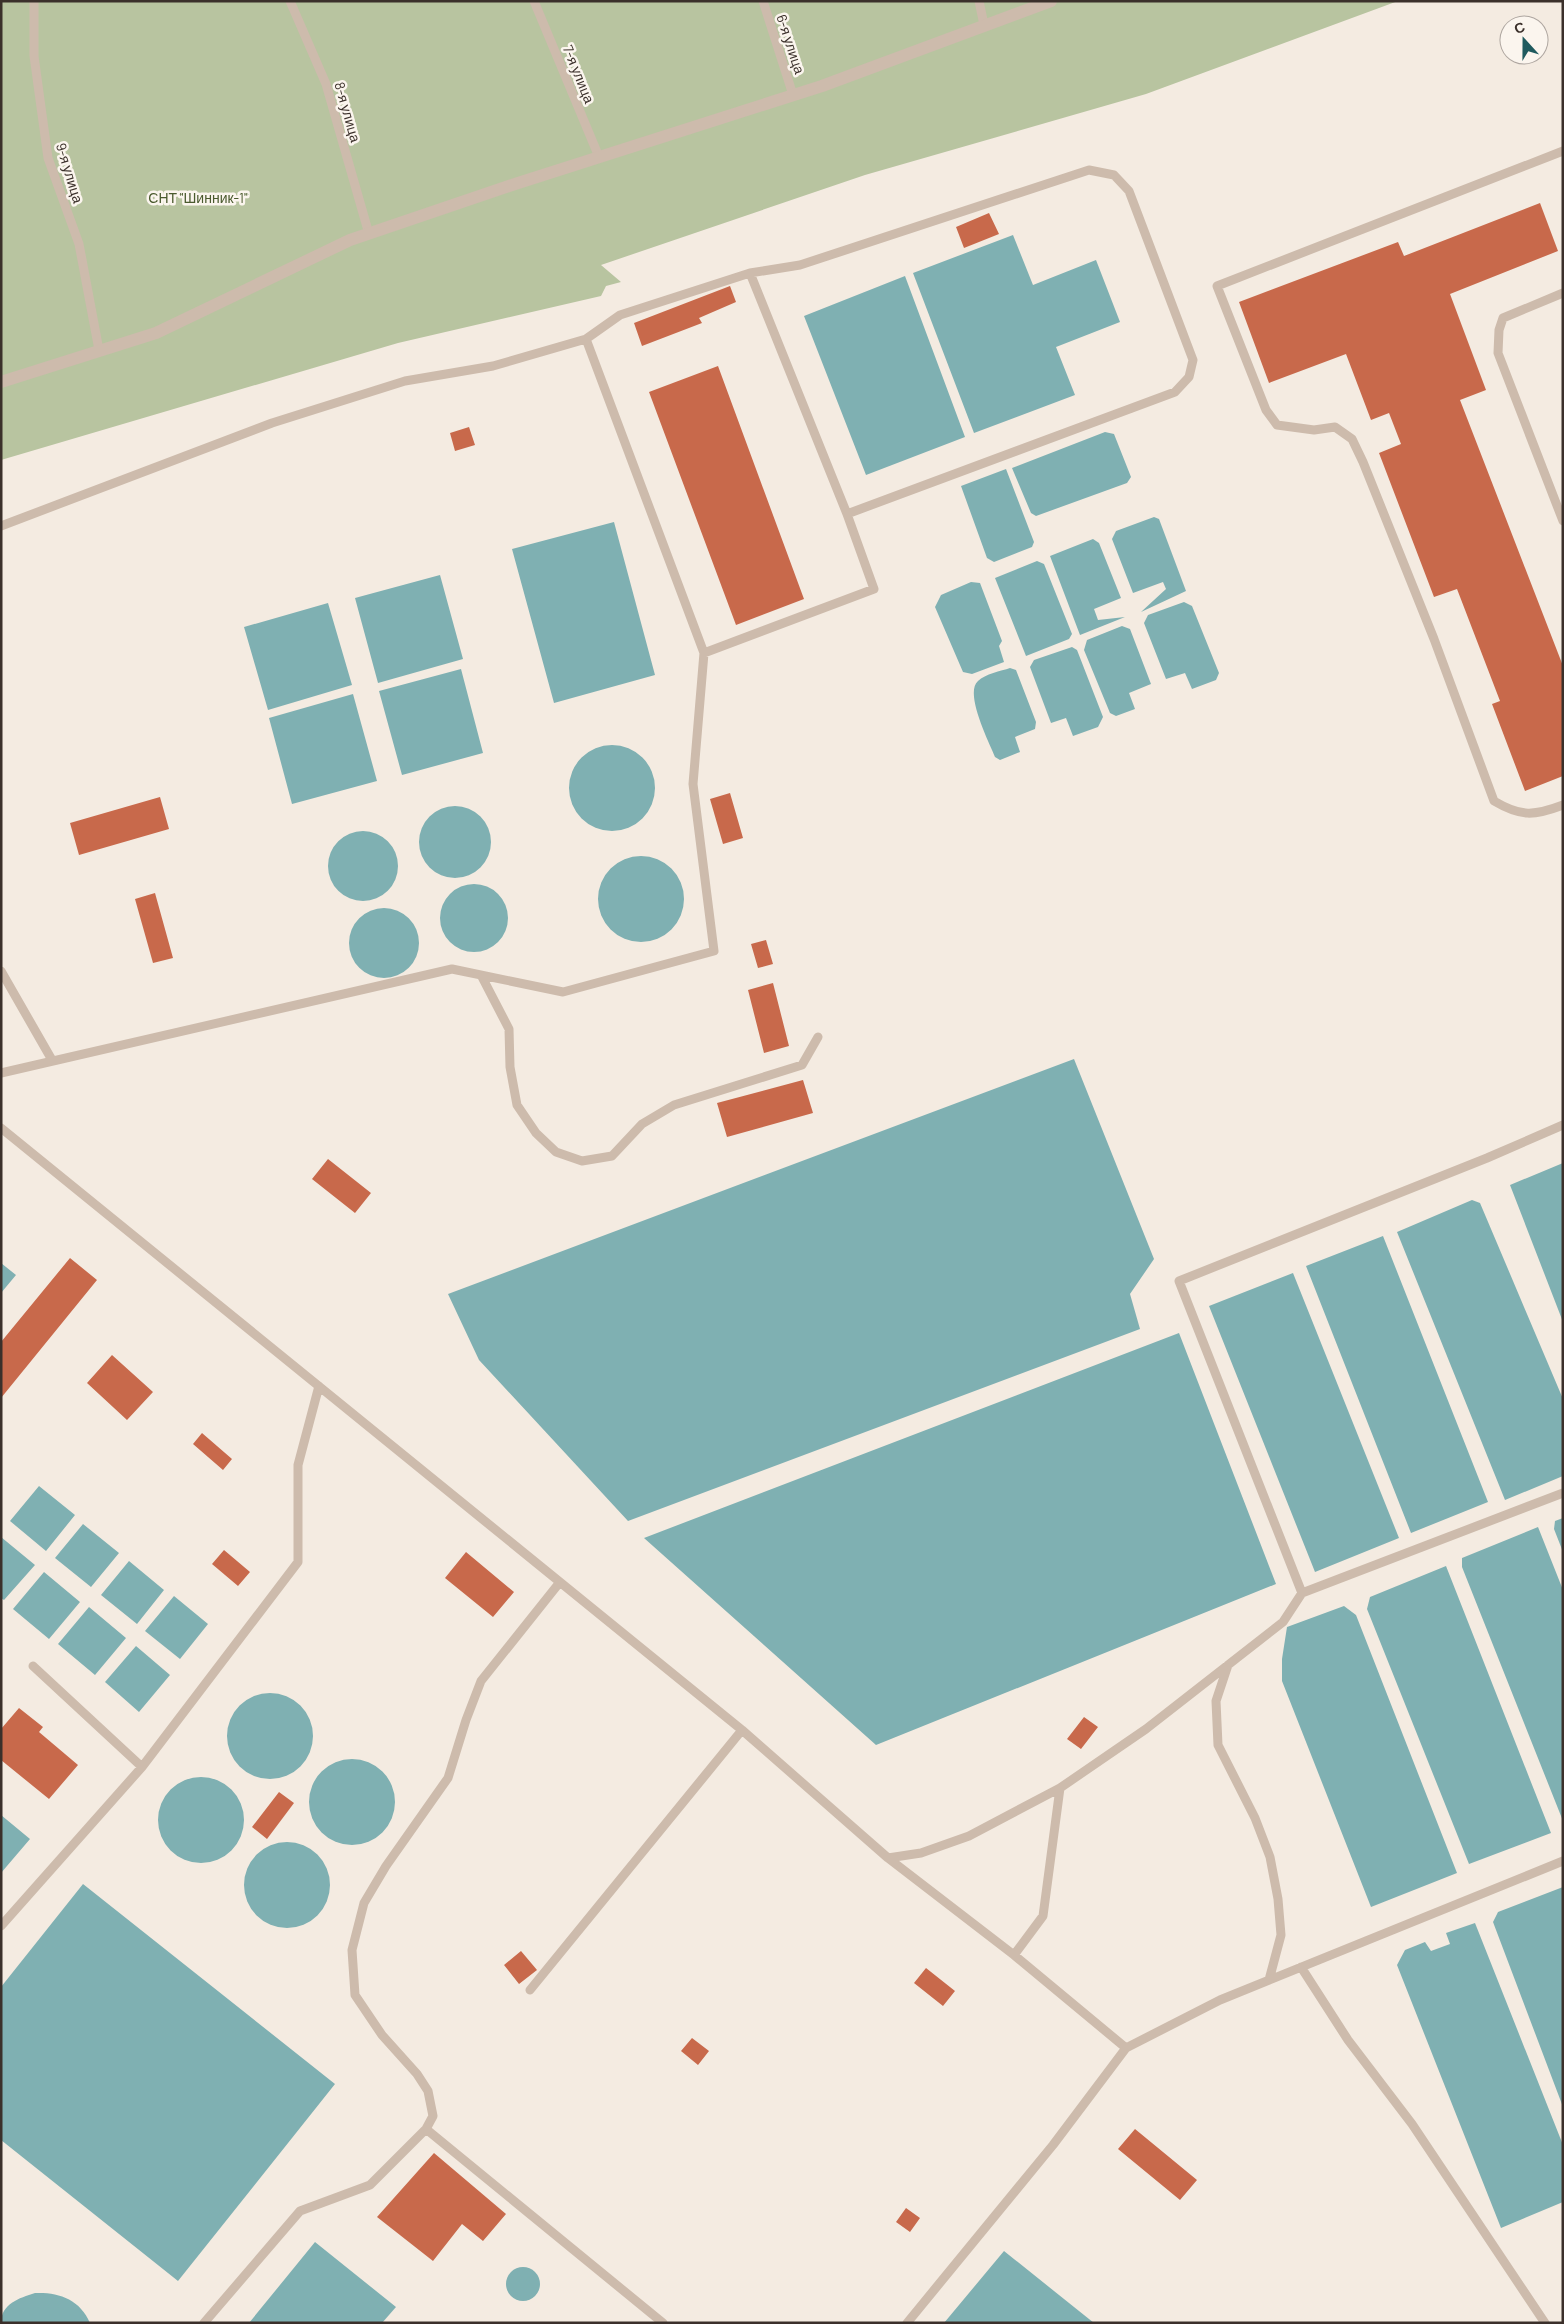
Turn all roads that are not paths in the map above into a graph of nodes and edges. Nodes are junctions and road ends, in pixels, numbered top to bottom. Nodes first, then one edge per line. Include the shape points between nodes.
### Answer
1 (34, 1) edge
2 (290, 1) edge
3 (534, 1) edge
4 (763, 1) edge
5 (979, 1) edge
6 (1051, 1) edge
7 (984, 25) junction
8 (794, 95) junction
9 (1563, 152) edge
10 (599, 157) junction
11 (369, 234) junction
12 (750, 273) junction
13 (1563, 293) edge
14 (586, 339) junction
15 (99, 350) junction
16 (1, 382) edge
17 (846, 514) junction
18 (1563, 521) edge
19 (1, 526) edge
20 (704, 653) junction
21 (1563, 805) edge
22 (1, 971) edge
23 (481, 974) junction
24 (818, 1037) dead end
25 (52, 1060) junction
26 (1, 1073) edge
27 (1563, 1125) edge
28 (1, 1128) edge
29 (319, 1386) junction
30 (1563, 1493) edge
31 (560, 1582) junction
32 (1302, 1593) junction
33 (1228, 1665) junction
34 (32, 1666) dead end
35 (742, 1730) junction
36 (142, 1768) junction
37 (1060, 1788) junction
38 (888, 1858) junction
39 (1563, 1861) edge
40 (1, 1926) edge
41 (1014, 1954) junction
42 (1301, 1967) junction
43 (1269, 1980) junction
44 (530, 1990) dead end
45 (1126, 2048) junction
46 (426, 2129) junction
47 (204, 2323) edge
48 (663, 2323) edge
49 (907, 2323) edge
50 (1545, 2323) edge

1 - 15 lane, 9-я улица via 34,56 48,158 79,244
2 - 11 lane, 8-я улица via 326,84
3 - 10 lane, 7-я улица
4 - 8 lane, 6-я улица
5 - 7 lane
6 - 7 street
7 - 8 street
8 - 10 street
9 - 21 lane via 1217,286 1266,410 1277,425 1314,430 1335,427 1352,439 1434,639 1494,801 1523,814 1543,813
10 - 11 street
11 - 15 street via 350,240 156,333
12 - 14 lane via 620,315
12 - 17 lane
12 - 17 lane via 800,266 1089,170 1114,176 1128,191 1193,360 1189,377 1176,392
13 - 18 lane via 1503,318 1498,353
14 - 19 lane via 493,366 405,381 291,417
14 - 20 lane
15 - 16 street
17 - 20 lane via 874,589
20 - 23 lane via 693,784 714,951 563,992
22 - 25 lane
23 - 24 lane via 509,1029 510,1067 517,1105 536,1133 556,1152 582,1161 612,1156 642,1124 674,1105 802,1065
23 - 25 lane via 452,968
25 - 26 lane
27 - 32 lane via 1179,1281
28 - 29 lane
29 - 31 lane
29 - 36 lane via 298,1465 298,1562
30 - 32 lane
31 - 35 lane
31 - 46 lane via 481,1681 448,1778 364,1902 352,1950 355,1995 382,2035 428,2091 433,2116
32 - 33 lane via 1282,1622
33 - 37 lane via 1146,1729
33 - 43 lane via 1216,1701 1218,1745 1255,1818 1270,1858 1281,1935
34 - 36 lane
35 - 38 lane
35 - 44 lane
36 - 40 lane
37 - 38 lane via 969,1836 921,1853
37 - 41 lane via 1043,1916
38 - 41 lane
39 - 42 lane
41 - 45 lane
42 - 43 lane
42 - 50 lane via 1348,2040 1412,2124
43 - 45 lane via 1220,2000
45 - 49 lane via 1053,2146
46 - 47 lane via 370,2185 300,2211
46 - 48 lane

